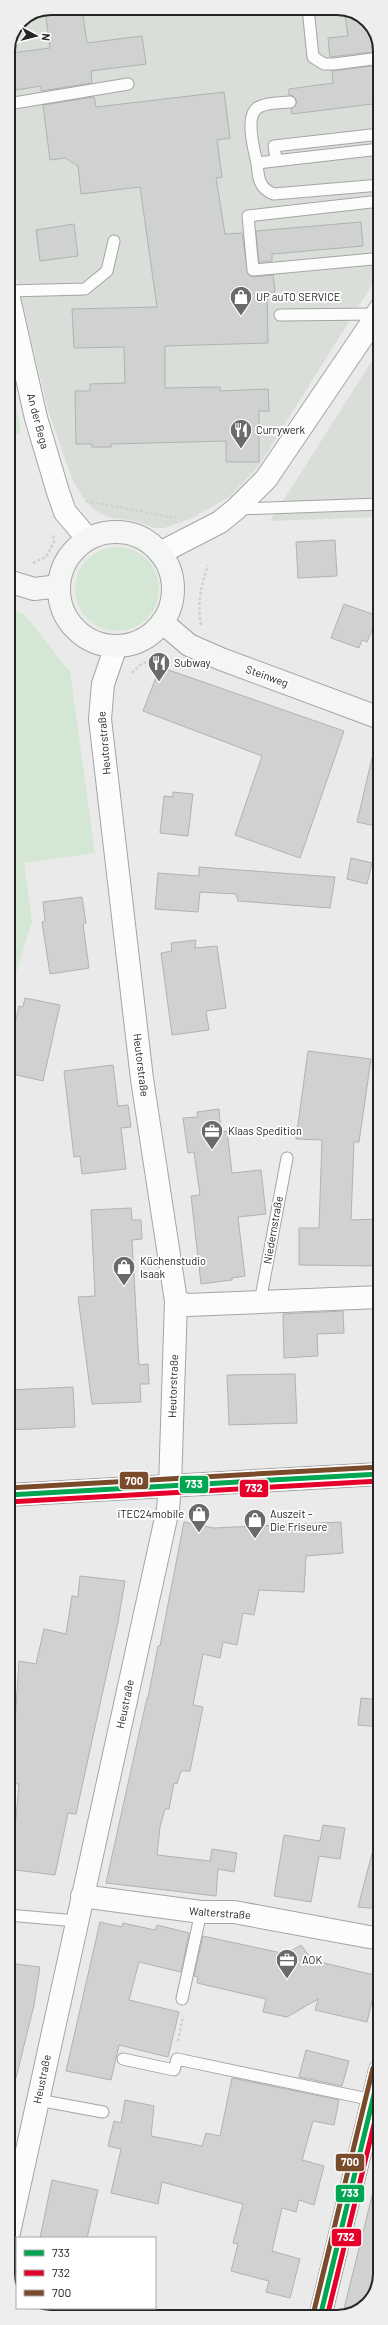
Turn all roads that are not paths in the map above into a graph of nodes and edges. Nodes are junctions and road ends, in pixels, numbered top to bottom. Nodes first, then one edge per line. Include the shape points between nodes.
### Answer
1 (309, 15) edge
2 (373, 59) edge
3 (128, 84) dead end
4 (290, 102) dead end
5 (15, 103) edge
6 (373, 135) edge
7 (373, 150) edge
8 (276, 160) junction
9 (257, 163) junction
10 (373, 186) edge
11 (373, 202) edge
12 (114, 241) dead end
13 (373, 259) edge
14 (15, 292) edge
15 (280, 315) dead end
16 (373, 322) edge
17 (15, 324) edge
18 (373, 326) edge
19 (373, 504) edge
20 (236, 509) junction
21 (88, 539) junction
22 (160, 553) junction
23 (15, 584) edge
24 (59, 586) junction
25 (162, 622) junction
26 (116, 646) junction
27 (373, 715) edge
28 (287, 1158) dead end
29 (373, 1297) edge
30 (176, 1301) junction
31 (260, 1302) junction
32 (373, 1474) edge
33 (170, 1486) junction
34 (15, 1495) edge
35 (82, 1896) junction
36 (201, 1912) junction
37 (15, 1915) edge
38 (76, 1922) junction
39 (373, 1938) edge
40 (182, 1999) dead end
41 (123, 2059) dead end
42 (38, 2100) junction
43 (373, 2100) joint
44 (103, 2112) dead end
45 (15, 2205) edge
46 (322, 2310) edge

1 - 2 lane via 313,57 324,64
3 - 5 lane
4 - 9 lane via 259,107 254,111 250,124
6 - 8 lane via 274,146
7 - 8 lane
8 - 9 lane
9 - 10 lane via 262,186 274,194
11 - 13 lane via 248,216 253,270
12 - 14 lane via 107,271 85,289
15 - 16 lane
17 - 21 street, An der Bega via 36,418 58,492 65,512
18 - 20 street via 266,479
19 - 20 lane
20 - 22 street via 220,522
21 - 22 street via 103,533 136,535
21 - 24 street via 73,551 67,560
22 - 25 street via 168,565 173,590 171,602
23 - 24 street via 34,589
24 - 26 street via 61,602 76,630 90,639
25 - 26 street via 146,637 128,645
25 - 27 street, Steinweg via 188,645
26 - 30 street, Heutorstraße via 103,684 100,719 142,1079
28 - 31 lane, Niedernstraße
29 - 31 street
30 - 31 street via 187,1304
30 - 33 street, Heutorstraße
32 - 33 street
33 - 34 street
33 - 35 street, Heustraße via 168,1509
35 - 36 street, Walterstraße
35 - 38 street, Heustraße
36 - 39 street, Walterstraße via 234,1912
36 - 40 lane
37 - 38 lane
38 - 42 street, Heustraße
41 - 43 lane via 174,2070 177,2059
42 - 44 lane
42 - 45 street, Heustraße
43 - 46 street

